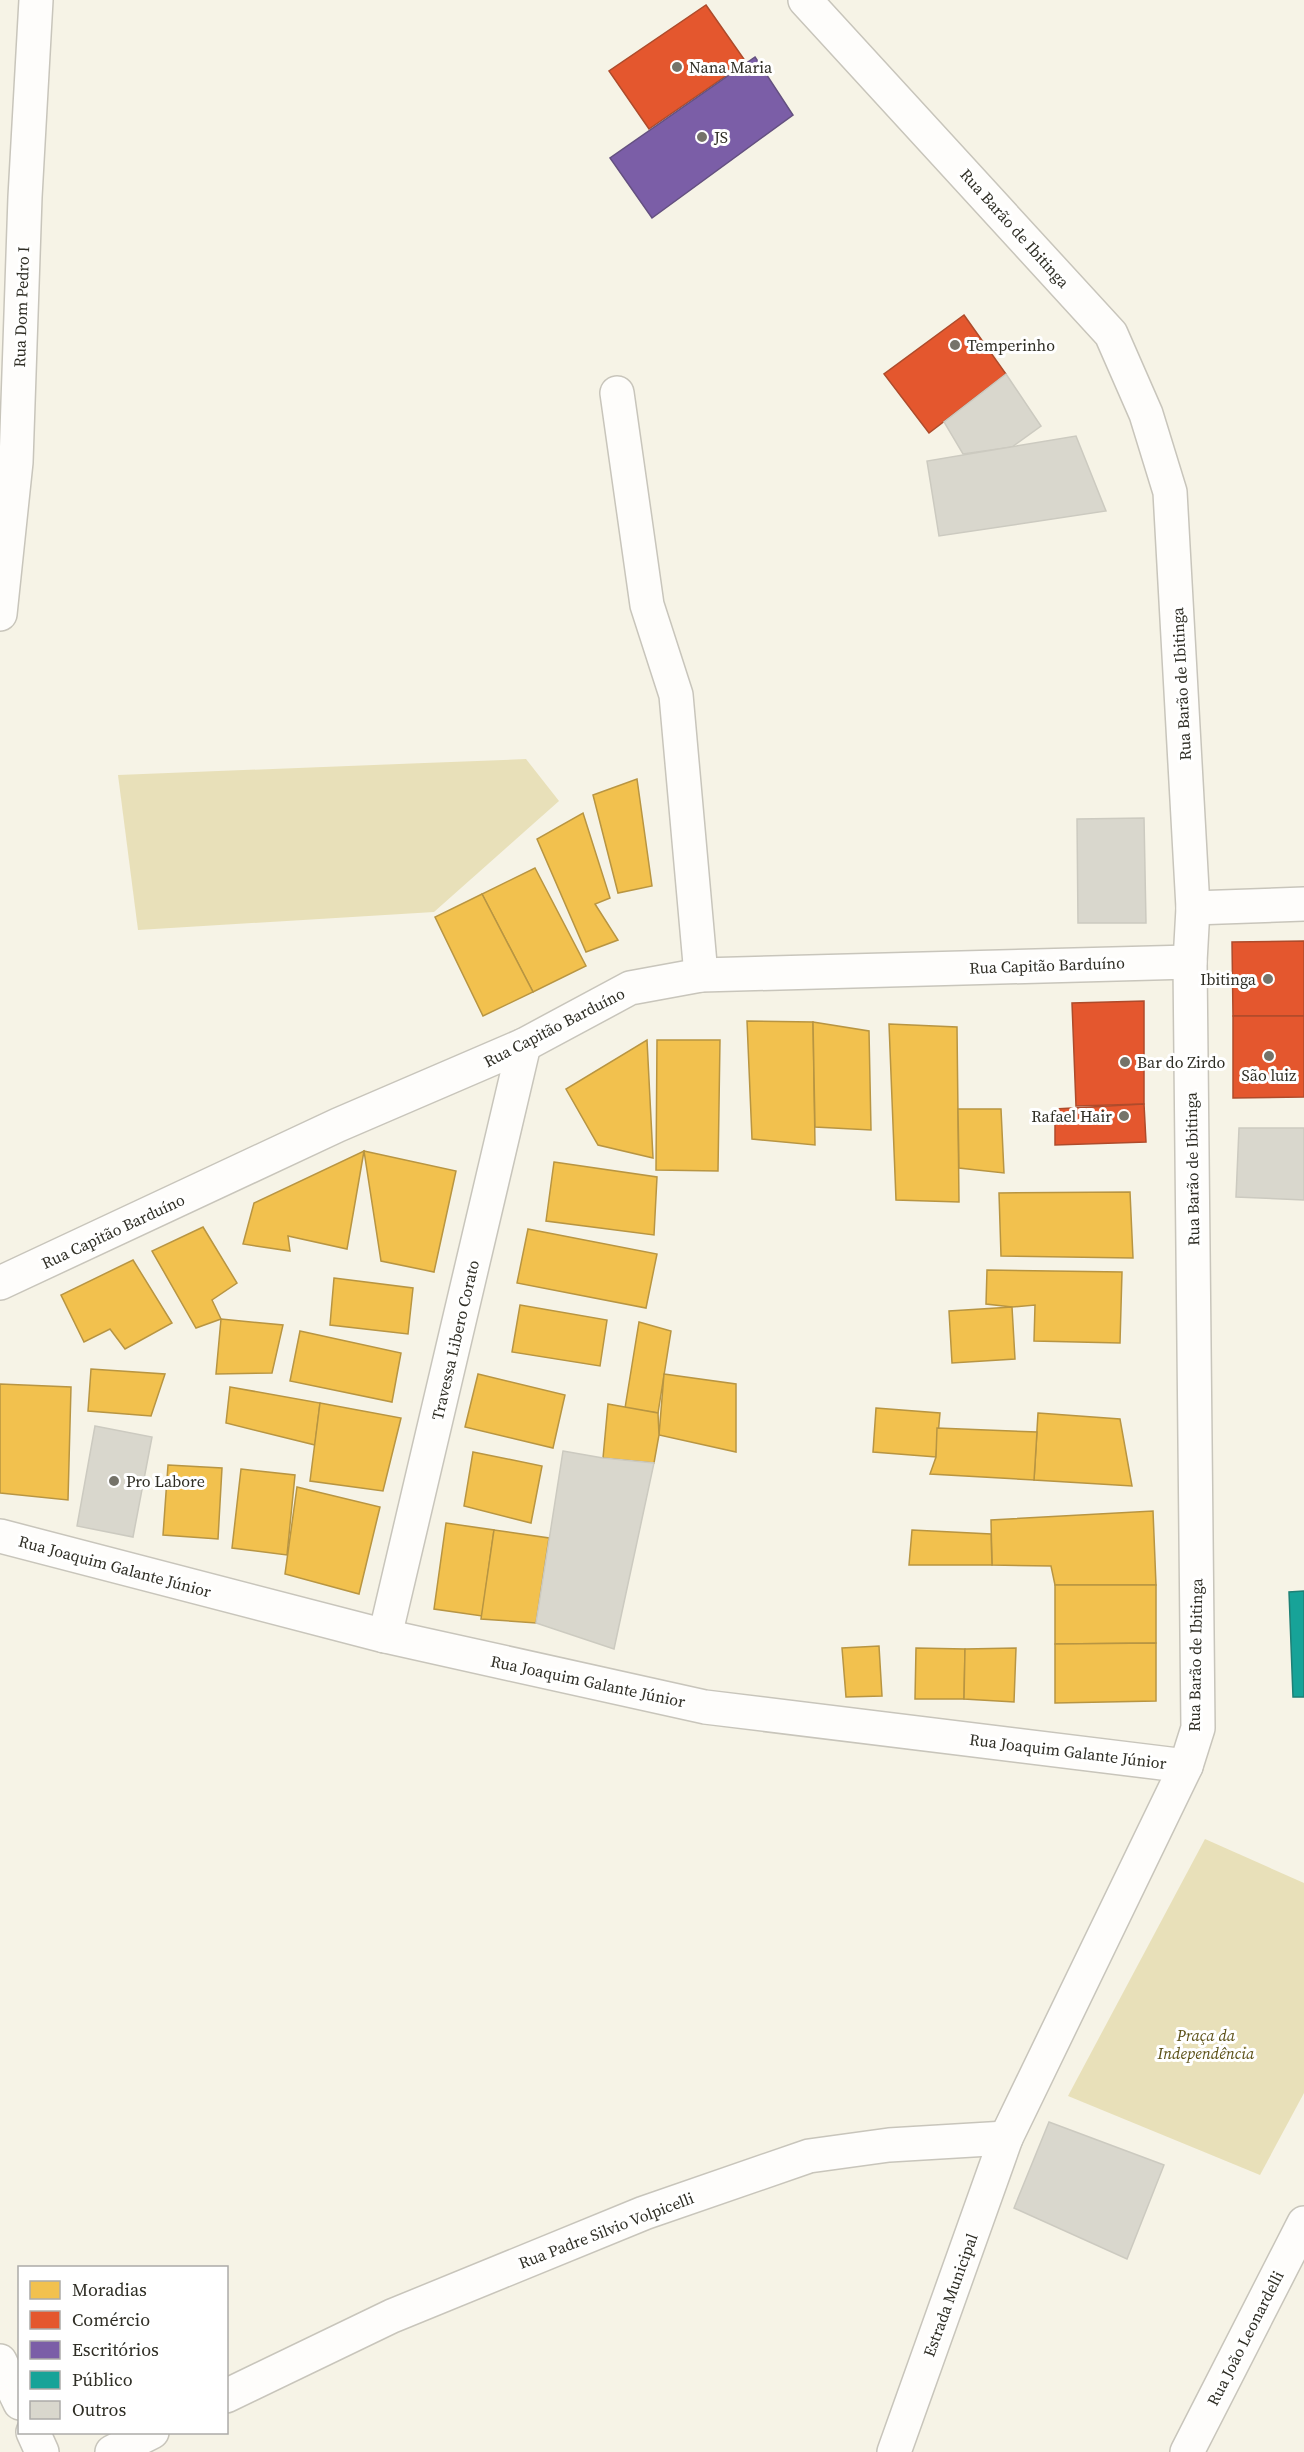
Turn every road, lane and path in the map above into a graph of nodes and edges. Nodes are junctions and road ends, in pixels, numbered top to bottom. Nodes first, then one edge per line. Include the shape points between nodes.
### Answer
1 (36, 0) edge
2 (806, 0) edge
3 (617, 393) dead end
4 (0, 614) edge
5 (1304, 904) edge
6 (1193, 908) junction
7 (1190, 962) junction
8 (701, 975) junction
9 (524, 1045) junction
10 (0, 1283) edge
11 (0, 1536) edge
12 (385, 1636) junction
13 (1186, 1766) junction
14 (1006, 2138) junction
15 (1304, 2223) edge
16 (0, 2361) edge
17 (228, 2395) edge
18 (18, 2399) edge
19 (33, 2434) edge
20 (150, 2434) edge
21 (42, 2452) edge
22 (112, 2452) edge
23 (894, 2452) edge
24 (1187, 2452) edge

1 - 4 street, Rua Dom Pedro I via 16,462
2 - 6 street, Rua Barão de Ibitinga via 1111,334 1142,404 1170,492
3 - 8 street via 647,605 676,695
5 - 6 street
6 - 7 street, Rua Barão de Ibitinga
7 - 8 street, Rua Capitão Barduíno
7 - 13 street, Rua Barão de Ibitinga via 1198,1728
8 - 9 street, Rua Capitão Barduíno via 630,988
9 - 10 street, Rua Capitão Barduíno via 338,1125
9 - 12 street, Travessa Libero Corato
11 - 12 street, Rua Joaquim Galante Júnior
12 - 13 street, Rua Joaquim Galante Júnior via 705,1707
13 - 14 street, Rua Barão de Ibitinga
14 - 17 street, Rua Padre Silvio Volpicelli via 889,2145 809,2156 644,2213 392,2316
14 - 23 street, Estrada Municipal
15 - 24 street, Rua João Leonardelli
16 - 18 street
19 - 21 street
20 - 22 street

